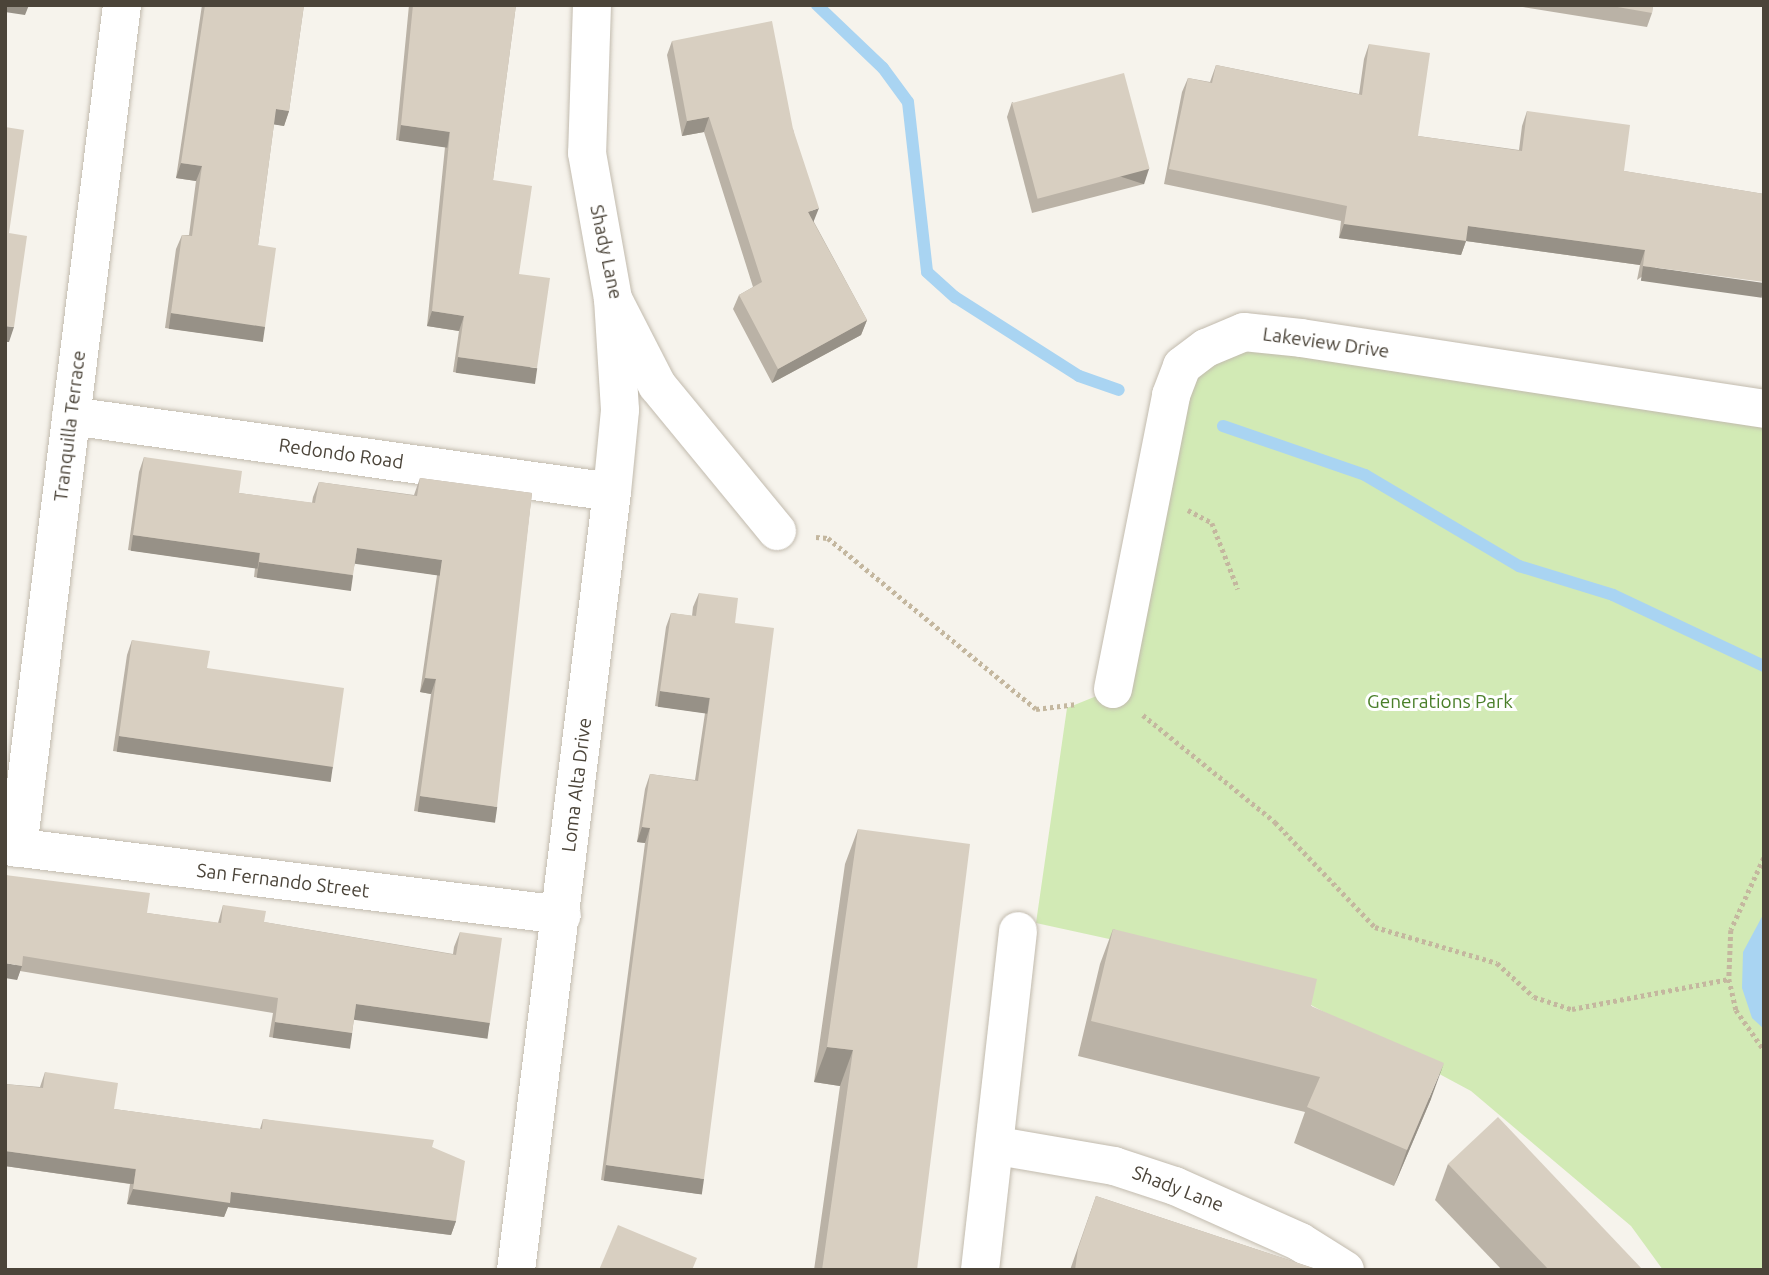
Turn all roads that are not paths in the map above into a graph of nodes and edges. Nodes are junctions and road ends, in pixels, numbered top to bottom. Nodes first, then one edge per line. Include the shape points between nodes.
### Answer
1 (122, 5) edge
2 (592, 5) edge
3 (613, 299) junction
4 (1764, 409) edge
5 (71, 416) junction
6 (612, 492) junction
7 (777, 531) road end
8 (1114, 689) road end
9 (12, 847) edge
10 (562, 915) junction
11 (1018, 931) dead end
12 (998, 1146) junction
13 (516, 1270) edge
14 (981, 1270) edge
15 (1345, 1270) edge

1 - 5 street, Tranquilla Terrace
2 - 3 street, Shady Lane via 586,153
3 - 6 street, Loma Alta Drive via 620,411
3 - 7 street, Shady Lane via 657,385
4 - 8 street, Lakeview Drive via 1301,338 1244,332 1206,348 1182,366 1171,395
5 - 6 street, Redondo Road
5 - 9 street, Tranquilla Terrace
6 - 10 street, Loma Alta Drive
9 - 10 street, San Fernando Street
10 - 13 street, Loma Alta Drive
11 - 12 street
12 - 14 street
12 - 15 street, Shady Lane via 1114,1166 1175,1186 1300,1242

